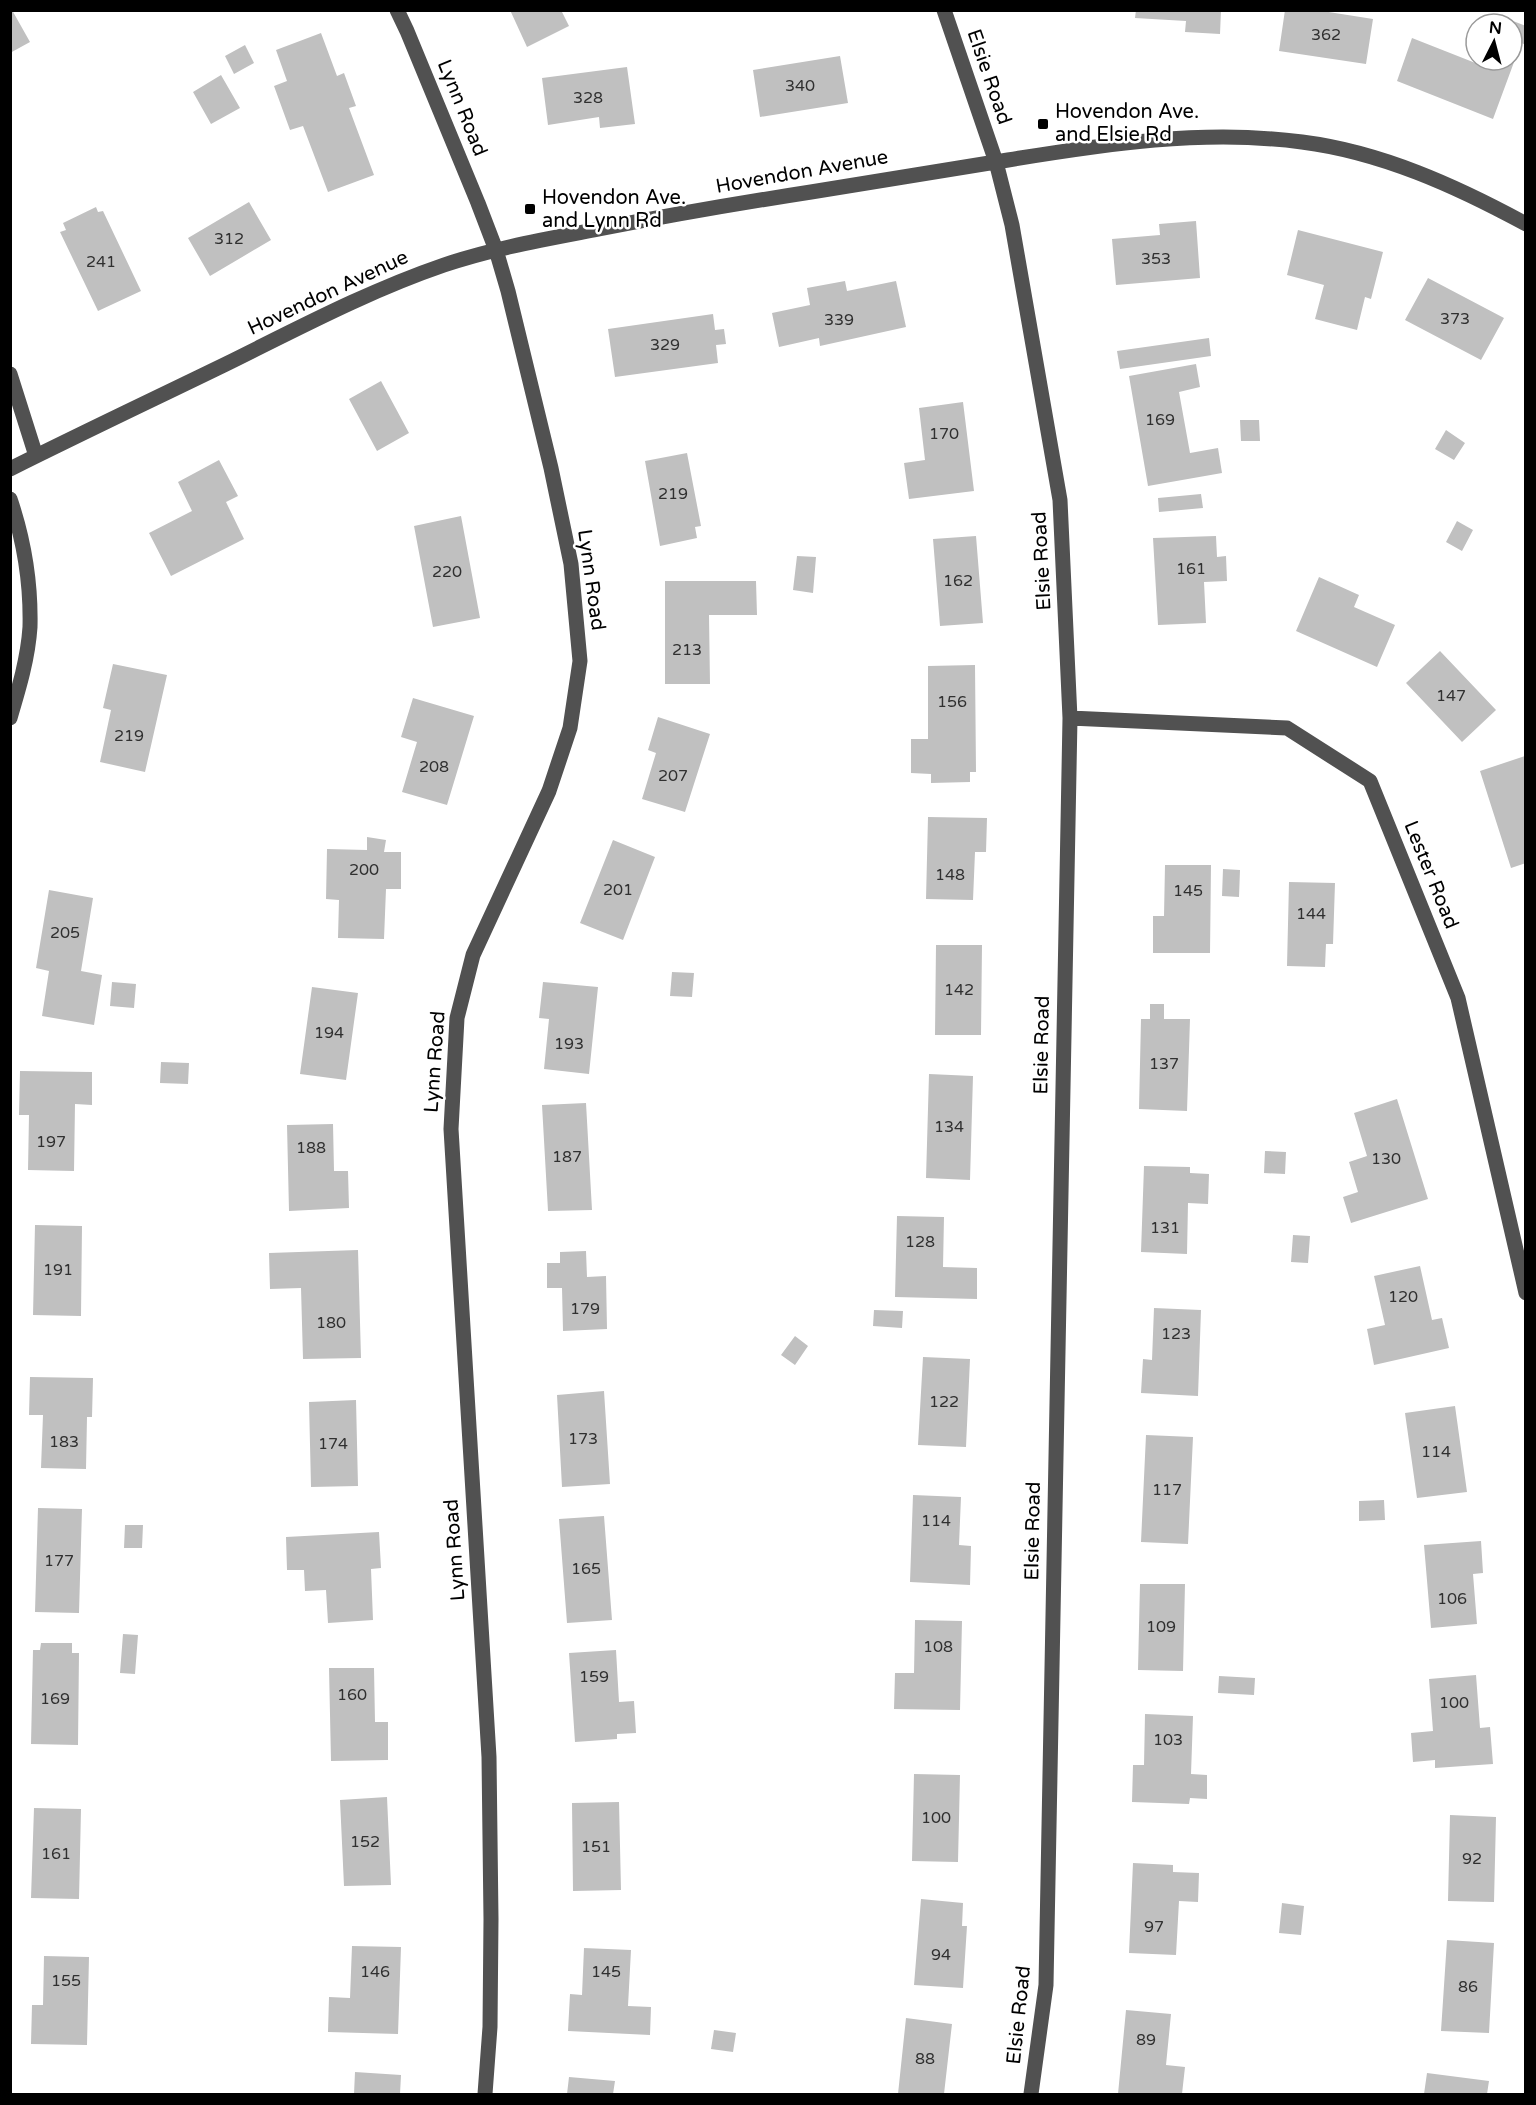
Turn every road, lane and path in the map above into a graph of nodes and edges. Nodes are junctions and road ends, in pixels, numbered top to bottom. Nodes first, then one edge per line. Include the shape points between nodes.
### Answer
1 (397, 10) edge
2 (944, 10) edge
3 (996, 162) junction
4 (1526, 224) edge
5 (496, 250) junction
6 (10, 374) edge
7 (36, 456) junction
8 (10, 469) edge
9 (10, 499) edge
10 (10, 718) edge
11 (1070, 718) junction
12 (1526, 1293) edge
13 (485, 2094) edge
14 (1031, 2094) edge

1 - 5 street, Lynn Road
2 - 3 street, Elsie Road
3 - 4 street, Hovendon Avenue via 1139,140 1196,136 1306,142 1416,172 1475,196
3 - 5 street, Hovendon Avenue via 654,218
3 - 11 street, Elsie Road via 1012,225 1060,500
5 - 7 street, Hovendon Avenue via 386,287
5 - 13 street, Lynn Road via 571,564 580,661 570,728 549,791 473,955 456,1018 451,1130 489,1768 490,2027
6 - 7 street
7 - 8 street, Hovendon Avenue
9 - 10 street via 18,520 27,572 30,628
11 - 12 street, Lester Road via 1287,728 1370,781 1458,998
11 - 14 street, Elsie Road via 1046,1985

